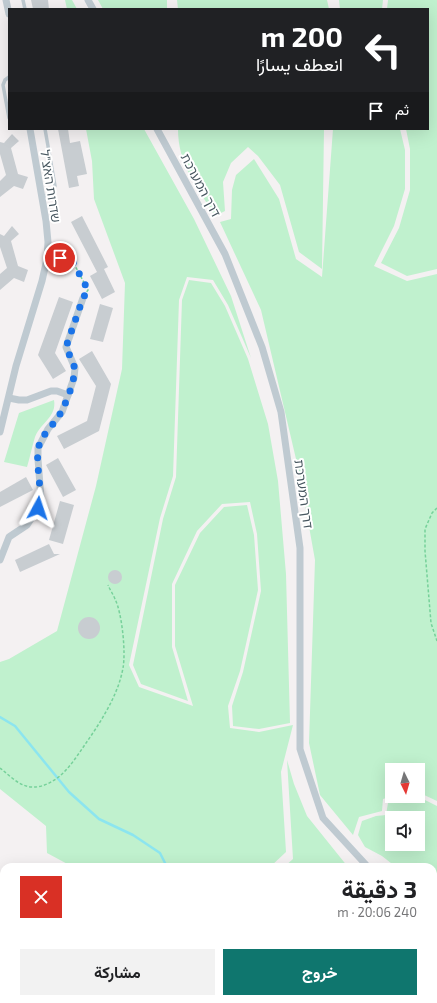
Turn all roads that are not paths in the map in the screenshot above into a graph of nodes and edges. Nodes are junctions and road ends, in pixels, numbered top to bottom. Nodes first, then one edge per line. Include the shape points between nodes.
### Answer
1 (8, 78) edge
2 (8, 112) edge
3 (30, 130) edge
4 (45, 130) edge
5 (159, 130) edge
6 (42, 197) junction
7 (83, 298) road end
8 (68, 395) junction
9 (9, 398) junction
10 (0, 432) edge
11 (0, 560) edge
12 (364, 863) edge

1 - 2 lane via 3,85
3 - 6 street, שדרות האצ"ל
4 - 6 lane via 55,186 51,193
5 - 12 street, דרך המערכת via 225,254 262,346 281,412 300,548 300,749 323,818
6 - 9 street, שדרות האצ"ל via 48,242 47,254 42,281
7 - 8 street via 66,347 75,368
8 - 9 street via 51,391 26,400
8 - 11 street via 62,412 48,429 38,448 41,499 38,508 27,525 9,537
9 - 10 street, שדרות האצ"ל

